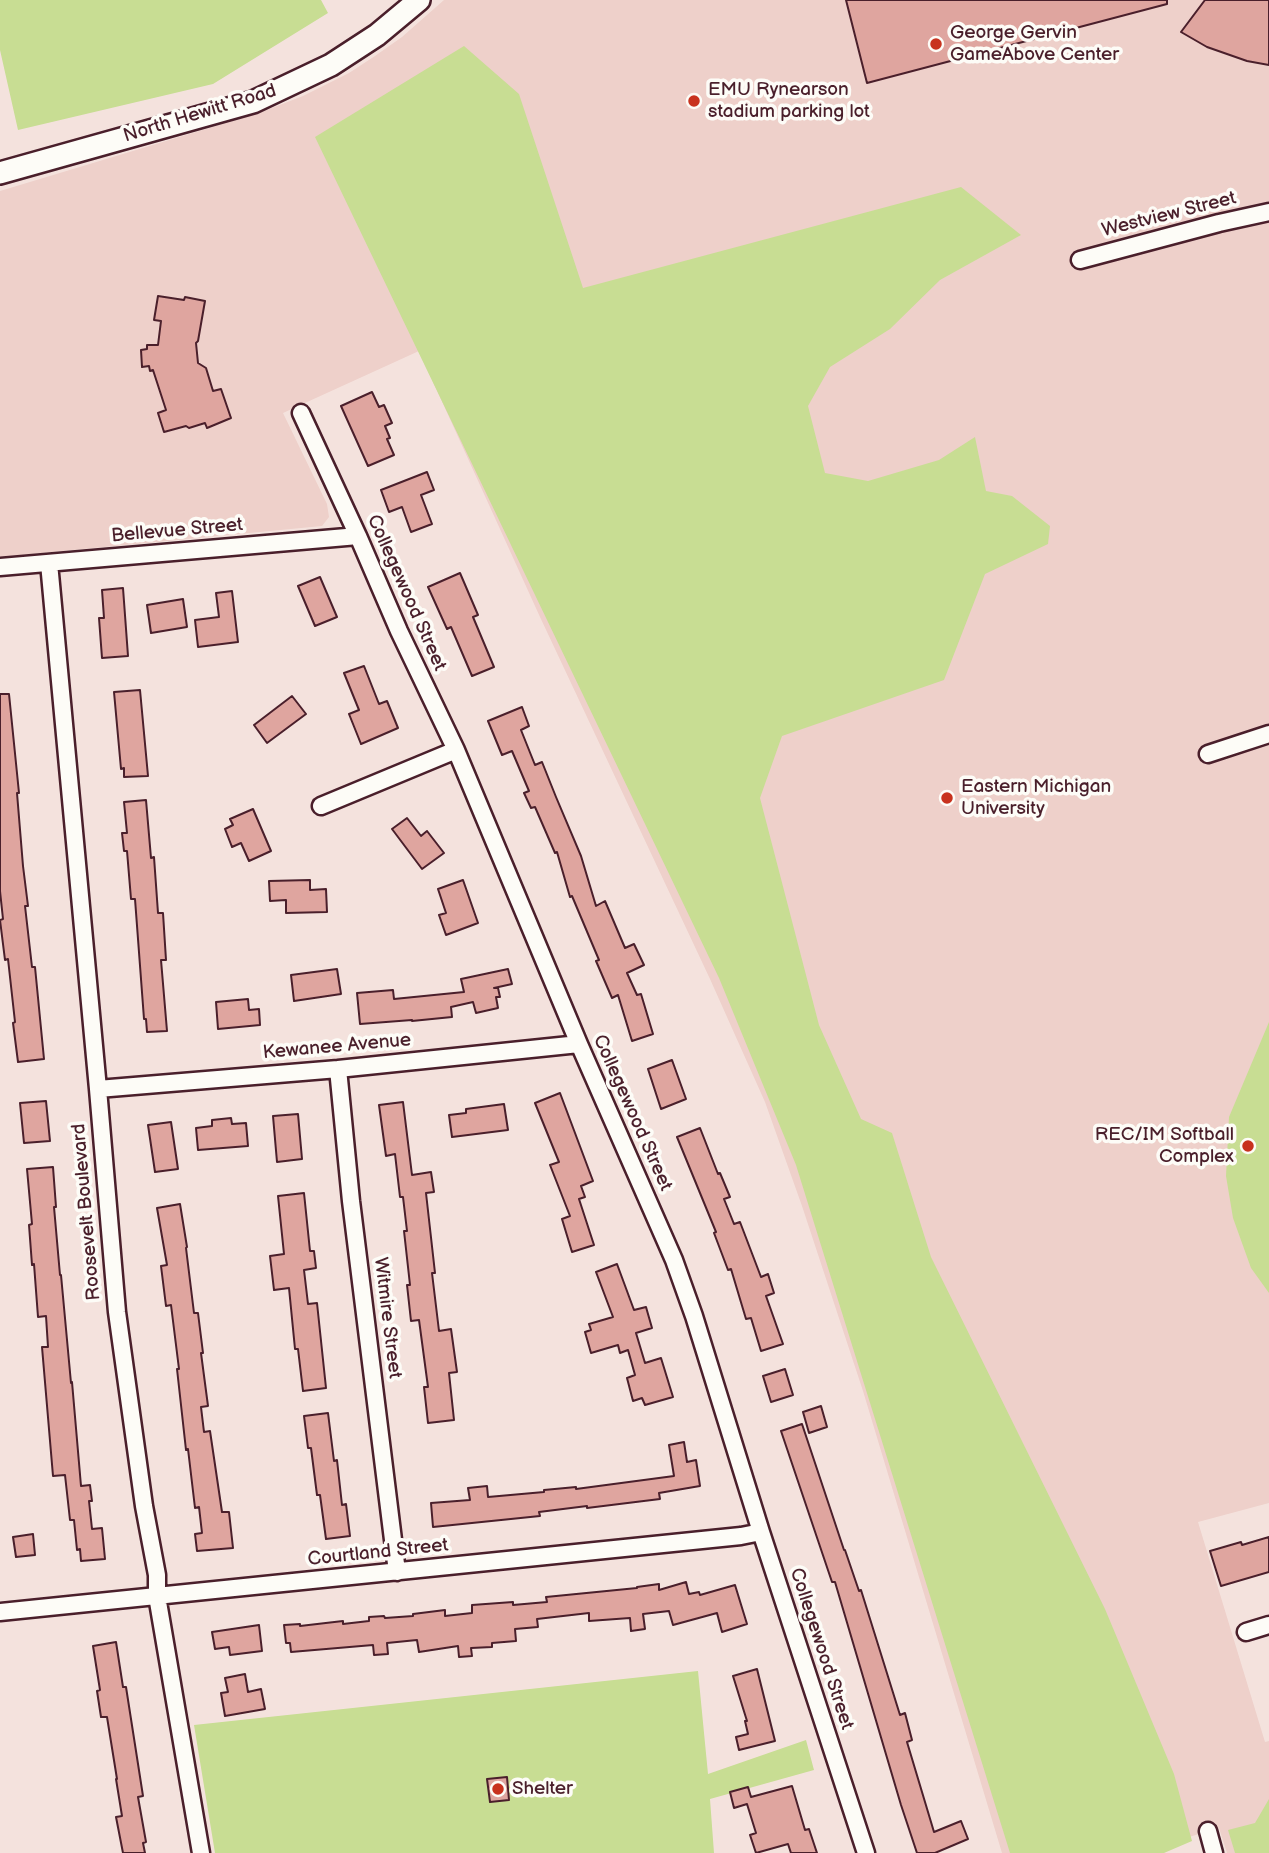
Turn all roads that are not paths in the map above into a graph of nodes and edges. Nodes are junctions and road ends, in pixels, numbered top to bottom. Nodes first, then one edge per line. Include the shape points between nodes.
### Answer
1 (419, 0) edge
2 (0, 173) edge
3 (1269, 212) edge
4 (1080, 260) dead end
5 (300, 413) dead end
6 (358, 536) junction
7 (49, 563) junction
8 (0, 567) edge
9 (1269, 734) edge
10 (456, 750) junction
11 (1209, 754) dead end
12 (321, 806) dead end
13 (579, 1044) junction
14 (338, 1069) junction
15 (98, 1089) junction
16 (761, 1532) junction
17 (397, 1572) junction
18 (157, 1597) junction
19 (0, 1612) edge
20 (1269, 1625) edge
21 (1246, 1632) dead end
22 (1208, 1831) dead end
23 (201, 1853) edge
24 (866, 1853) edge
25 (1214, 1853) edge

1 - 2 main road, North Hewitt Road via 377,36 331,65 253,102
3 - 4 street, Westview Street
5 - 6 street, Collegewood Street
6 - 7 street, Bellevue Street
6 - 10 street, Collegewood Street
7 - 8 street, Bellevue Street
7 - 15 street, Roosevelt Boulevard
9 - 11 street
10 - 12 street
10 - 13 street, Collegewood Street
13 - 14 street, Kewanee Avenue
13 - 16 street, Collegewood Street via 674,1260
14 - 15 street, Kewanee Avenue
14 - 17 street, Witmire Street
15 - 18 street, Roosevelt Boulevard via 117,1312
16 - 17 street, Courtland Street
16 - 24 street, Collegewood Street
17 - 18 street, Courtland Street
18 - 19 street, Courtland Street
18 - 23 street, Roosevelt Boulevard
20 - 21 street
22 - 25 street

